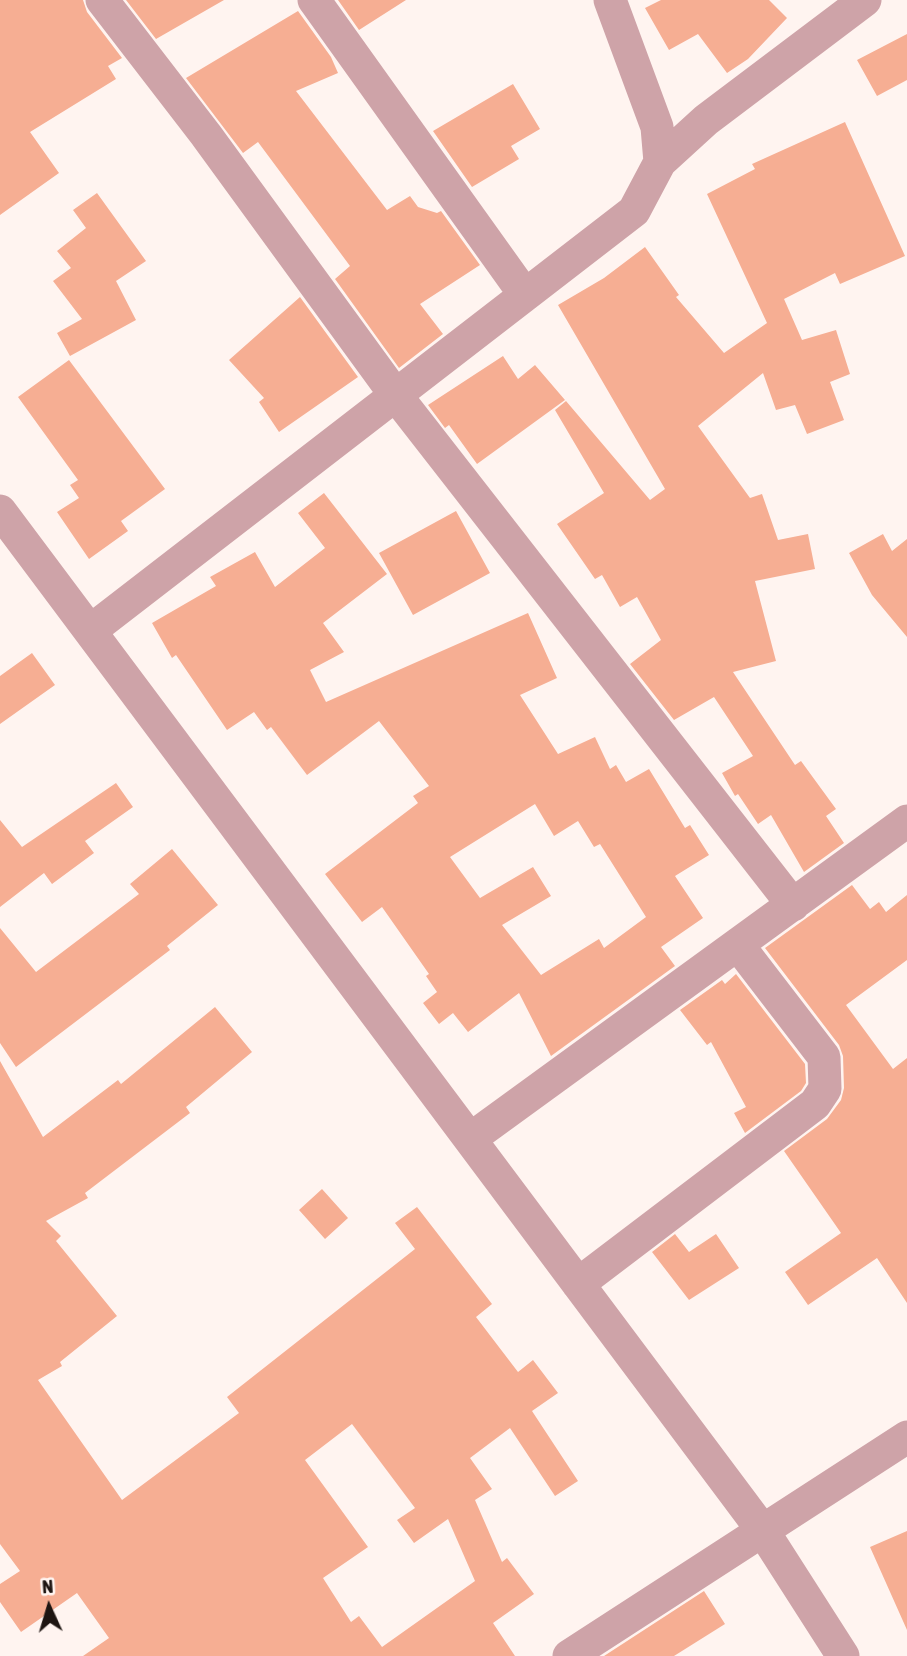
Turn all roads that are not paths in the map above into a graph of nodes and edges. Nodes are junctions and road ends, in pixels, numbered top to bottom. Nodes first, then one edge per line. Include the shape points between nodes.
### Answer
1 (102, 0) edge
2 (314, 0) edge
3 (610, 0) edge
4 (865, 0) edge
5 (660, 162) junction
6 (525, 295) junction
7 (394, 393) junction
8 (0, 511) edge
9 (90, 631) junction
10 (907, 821) edge
11 (793, 905) junction
12 (738, 945) junction
13 (470, 1139) junction
14 (578, 1284) junction
15 (907, 1437) edge
16 (762, 1531) junction
17 (569, 1656) edge
18 (843, 1656) edge

1 - 7 street
2 - 6 street
3 - 5 street via 657,127
4 - 5 street via 706,120
5 - 6 street via 634,211
6 - 7 street
7 - 9 street
7 - 11 street
8 - 9 street
9 - 13 street
10 - 11 street
11 - 12 street
12 - 13 street
12 - 14 street via 824,1057 825,1089 815,1104
13 - 14 street
14 - 16 street
15 - 16 street
16 - 17 street
16 - 18 street

